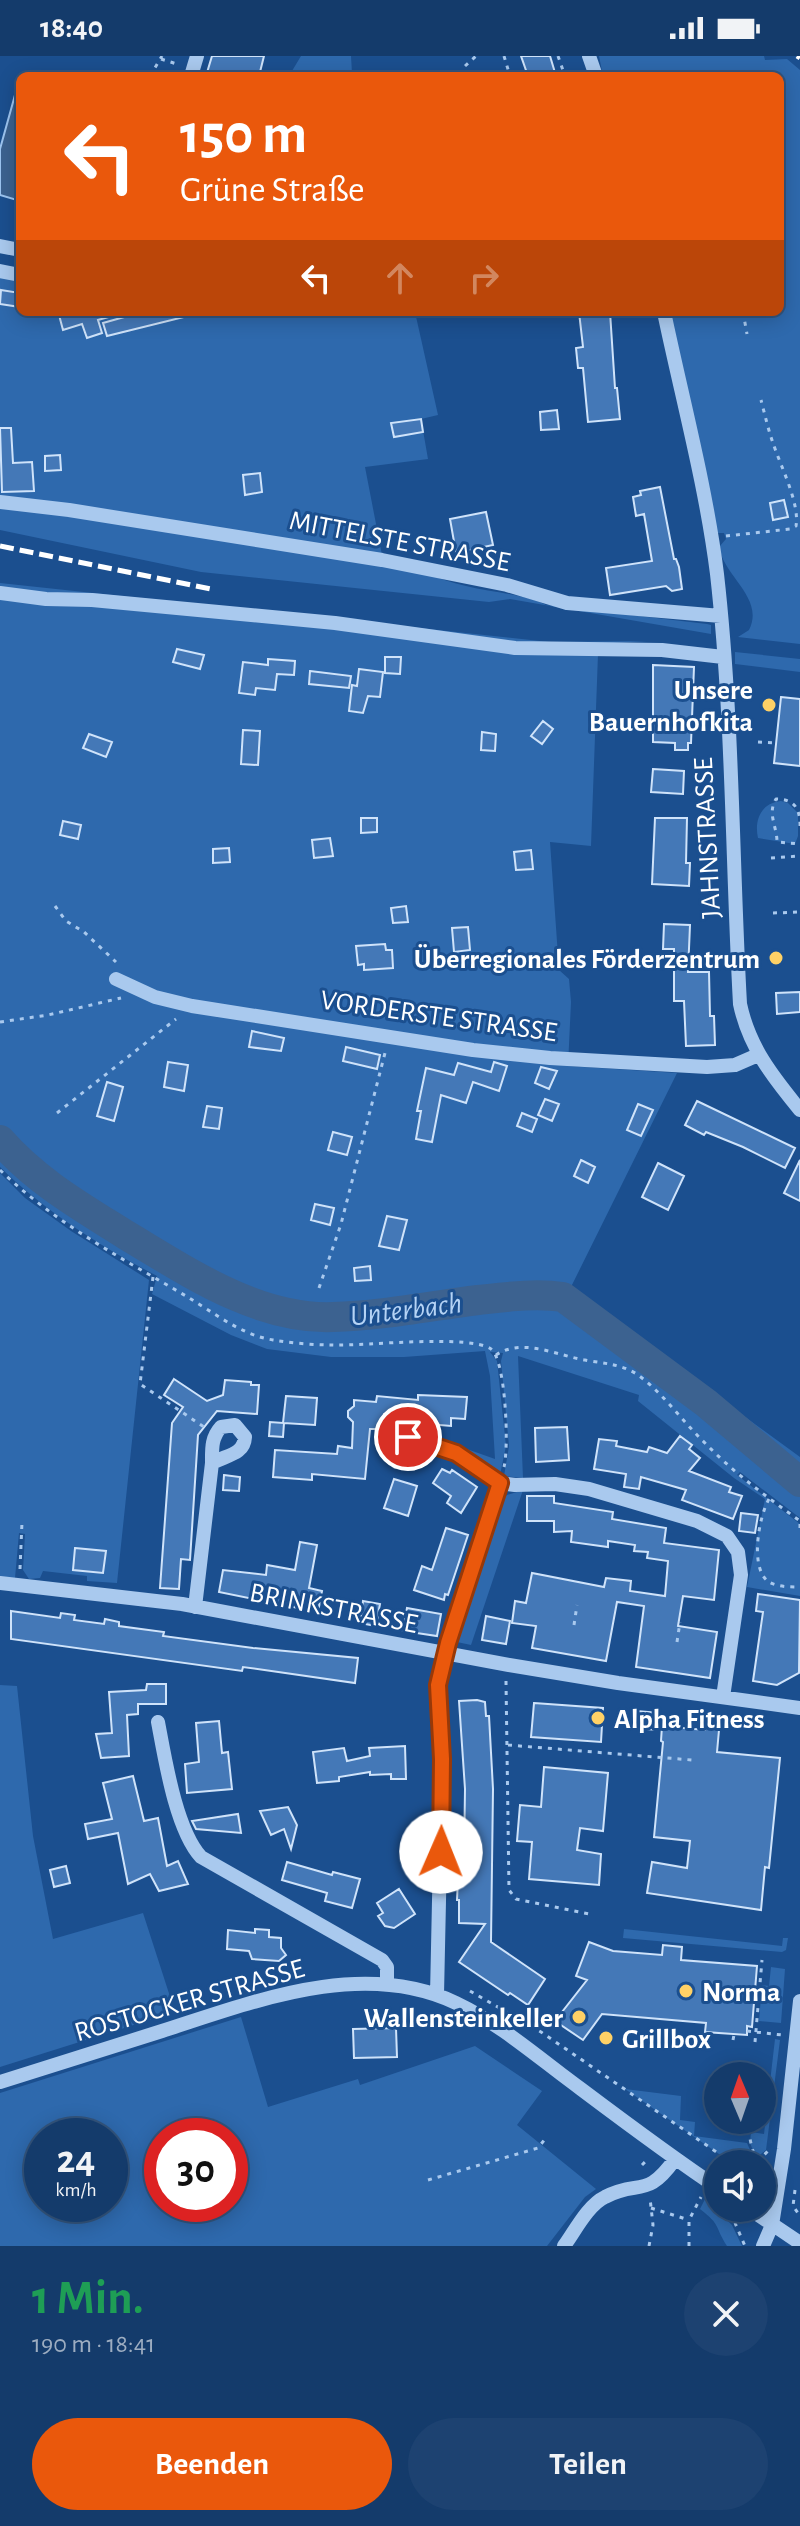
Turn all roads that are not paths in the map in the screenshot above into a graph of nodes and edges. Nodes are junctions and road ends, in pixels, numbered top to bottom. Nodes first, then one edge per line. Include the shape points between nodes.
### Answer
1 (665, 316) edge
2 (0, 502) edge
3 (0, 593) edge
4 (721, 616) junction
5 (723, 657) junction
6 (117, 971) road end
7 (758, 1055) junction
8 (800, 1110) edge
9 (440, 1447) dead end
10 (212, 1463) junction
11 (500, 1483) junction
12 (0, 1583) edge
13 (195, 1607) junction
14 (445, 1654) junction
15 (723, 1697) junction
16 (800, 1708) edge
17 (158, 1722) dead end
18 (387, 1985) junction
19 (437, 1995) junction
20 (800, 2001) edge
21 (0, 2082) edge
22 (675, 2159) junction
23 (704, 2179) edge
24 (768, 2222) edge
25 (772, 2225) junction
26 (800, 2243) edge
27 (564, 2246) edge
28 (763, 2246) edge
29 (779, 2246) edge

1 - 4 street, JAHNSTRASSE via 711,540
2 - 4 street, MITTELSTE STRASSE via 382,560 567,603
3 - 5 street via 335,623 515,648 662,650
4 - 5 street, JAHNSTRASSE
5 - 7 street, JAHNSTRASSE via 740,1004
6 - 7 street, VORDERSTE STRASSE via 146,992 192,1006 473,1050 707,1067 735,1065
7 - 8 street, JAHNSTRASSE
9 - 11 street
10 - 10 street via 215,1434 228,1424 241,1430 241,1451
10 - 13 street
11 - 14 street
11 - 15 street via 589,1489 697,1521 727,1536 738,1552 741,1575
12 - 13 street, BRINKSTRASSE
13 - 14 street, BRINKSTRASSE
14 - 15 street, BRINKSTRASSE
14 - 19 street via 437,1699 442,1759
15 - 16 street, BRINKSTRASSE
17 - 18 street via 183,1827 194,1849 382,1960
18 - 19 street, ROSTOCKER STRASSE
18 - 21 street, ROSTOCKER STRASSE via 296,1991
19 - 22 street, ROSTOCKER STRASSE via 497,2026
20 - 25 street
22 - 23 street, ROSTOCKER STRASSE
22 - 27 street via 650,2186 602,2198
24 - 25 street
25 - 26 street
25 - 28 street
25 - 29 street

